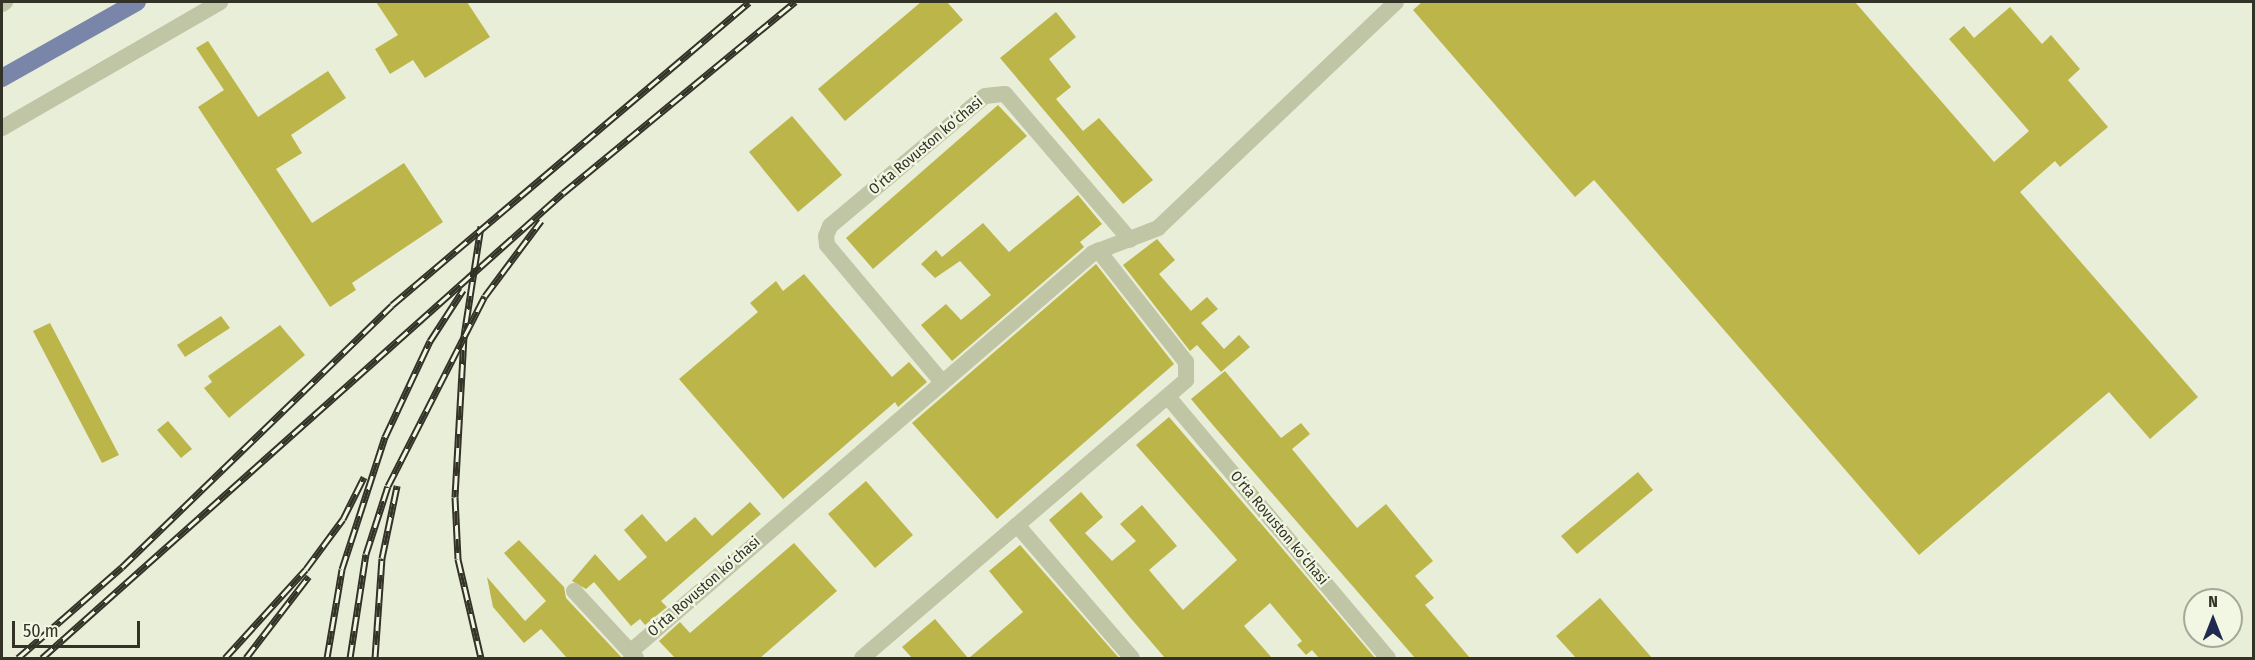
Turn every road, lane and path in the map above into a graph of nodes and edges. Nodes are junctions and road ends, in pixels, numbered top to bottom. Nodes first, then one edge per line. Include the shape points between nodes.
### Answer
1 (220, 2) edge
2 (1395, 2) edge
3 (2, 128) edge
4 (1130, 240) junction
5 (1098, 250) junction
6 (942, 382) junction
7 (1169, 398) junction
8 (1017, 525) junction
9 (574, 591) dead end
10 (633, 655) edge
11 (872, 655) edge
12 (1132, 658) edge
13 (1388, 658) edge

1 - 3 street
2 - 4 street via 1158,228
4 - 5 street, Oʻrta Rovuston koʻchasi
4 - 6 street, Oʻrta Rovuston koʻchasi via 1005,94 985,96 826,236 827,245
5 - 6 street, Oʻrta Rovuston koʻchasi
5 - 7 street via 1189,369
6 - 10 street, Oʻrta Rovuston koʻchasi
7 - 8 street
7 - 13 street, Oʻrta Rovuston koʻchasi
8 - 11 street
8 - 12 street
9 - 10 street, Oʻrta Rovuston koʻchasi

